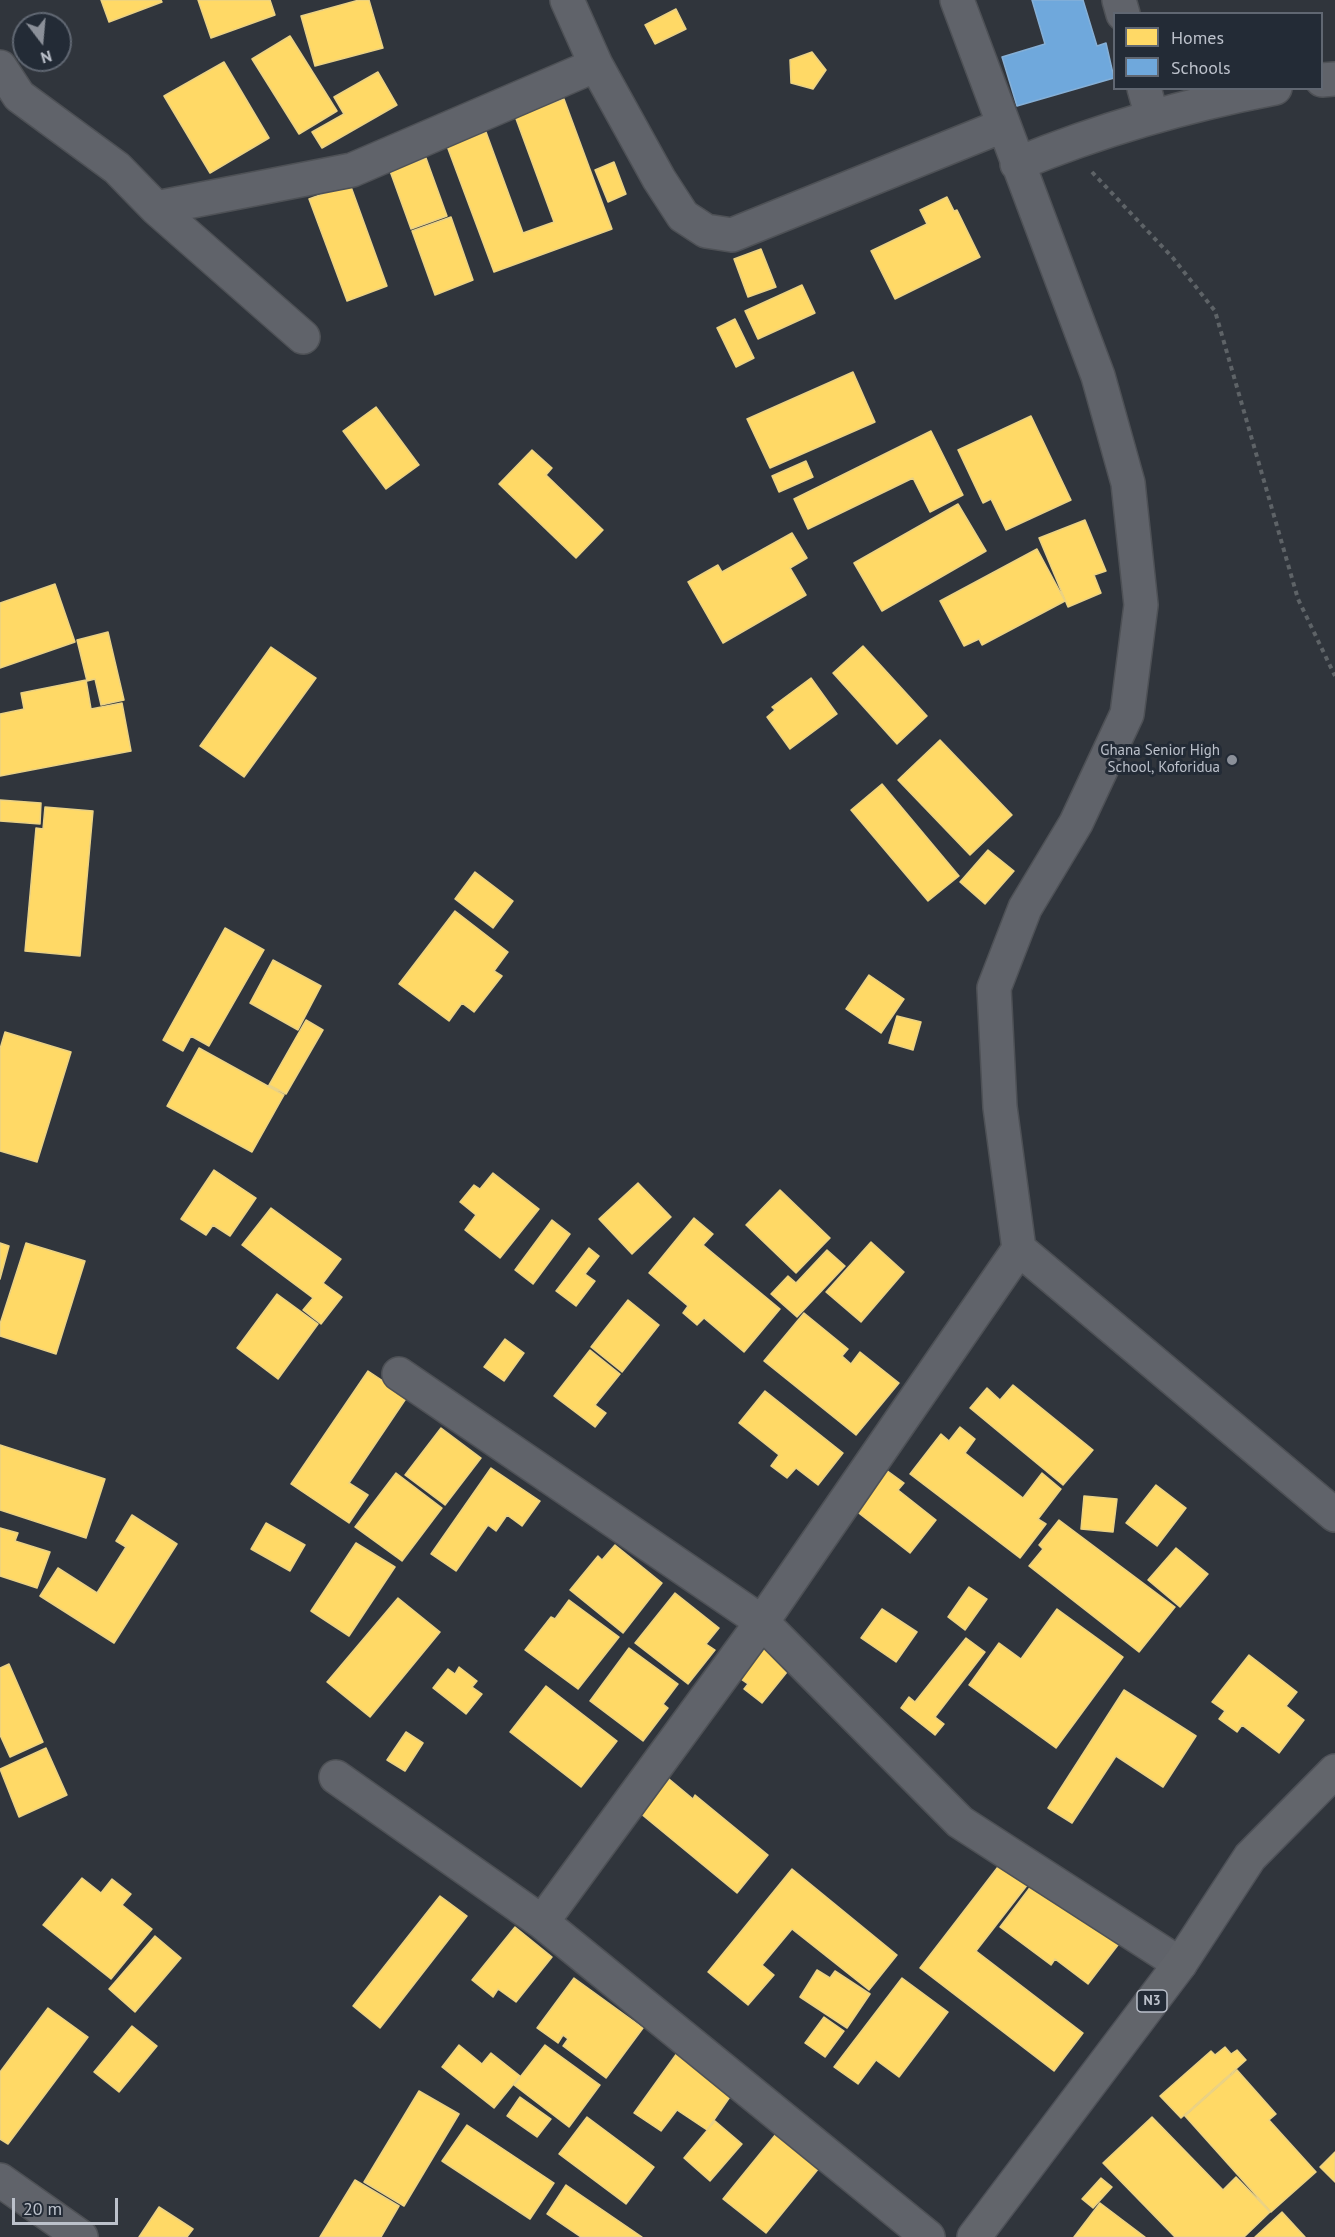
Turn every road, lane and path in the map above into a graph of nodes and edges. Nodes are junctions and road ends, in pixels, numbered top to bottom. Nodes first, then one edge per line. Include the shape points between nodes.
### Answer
1 (567, 0) edge
2 (957, 0) edge
3 (596, 65) junction
4 (0, 67) edge
5 (1258, 90) edge
6 (1148, 103) edge
7 (1002, 126) junction
8 (1017, 164) junction
9 (1086, 165) dead end
10 (156, 208) junction
11 (303, 337) dead end
12 (1335, 676) edge
13 (1019, 1249) junction
14 (399, 1374) dead end
15 (1335, 1515) edge
16 (762, 1622) junction
17 (1335, 1771) edge
18 (336, 1777) dead end
19 (542, 1922) junction
20 (1180, 1964) junction
21 (0, 2180) edge
22 (81, 2237) edge
23 (928, 2237) edge
24 (974, 2237) edge

1 - 3 street
2 - 7 street
3 - 7 street via 683,216 715,233 732,235
3 - 10 street via 352,170
4 - 10 street via 19,96 117,168
5 - 6 street
6 - 8 street via 1074,141
7 - 8 street
8 - 13 street via 1098,376 1128,483 1141,605 1127,714 1076,823 1025,908 994,988 1000,1107
9 - 12 path via 1173,258 1215,311 1298,599
10 - 11 street
13 - 15 street
13 - 16 street
14 - 16 street
16 - 19 street
16 - 20 street via 960,1822
17 - 20 main road, N3 via 1250,1857
18 - 19 street
19 - 23 street
20 - 24 main road, N3
21 - 22 street

